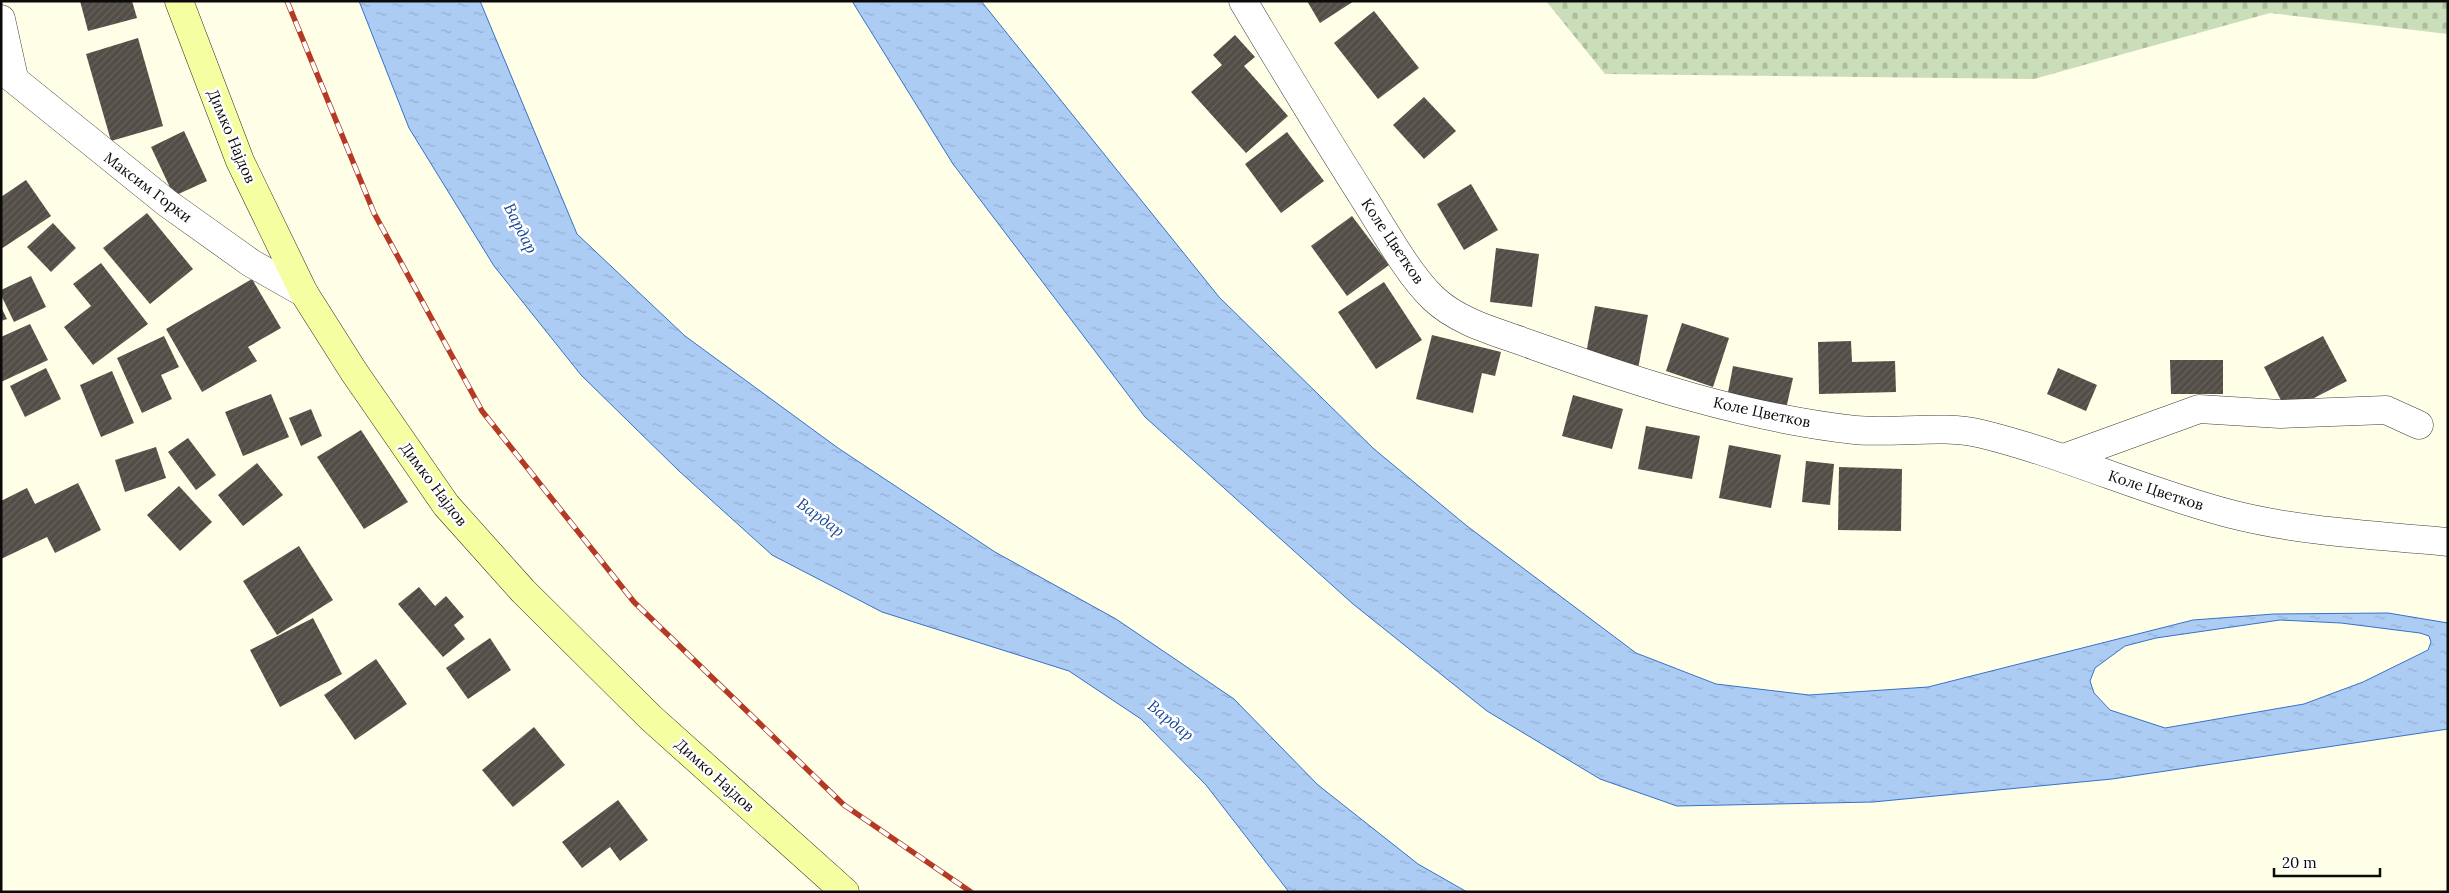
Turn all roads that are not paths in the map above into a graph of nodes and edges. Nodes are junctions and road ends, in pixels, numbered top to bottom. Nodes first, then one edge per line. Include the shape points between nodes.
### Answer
1 (179, 1) edge
2 (1243, 1) edge
3 (1, 19) edge
4 (8, 74) edge
5 (304, 293) junction
6 (2420, 425) dead end
7 (2064, 458) junction
8 (2448, 542) edge
9 (844, 892) edge

1 - 5 main road, Димко Најдов via 240,161
2 - 7 street, Коле Цветков via 1395,249 1433,298 1454,313 1603,370 1724,406 1857,430 1979,433
3 - 4 street
4 - 5 street, Максим Горки via 167,203 250,263
5 - 9 main road, Димко Најдов via 446,505 523,591 651,718
6 - 7 street via 2386,410 2280,414 2199,409
7 - 8 street, Коле Цветков via 2154,491 2234,515 2302,527

